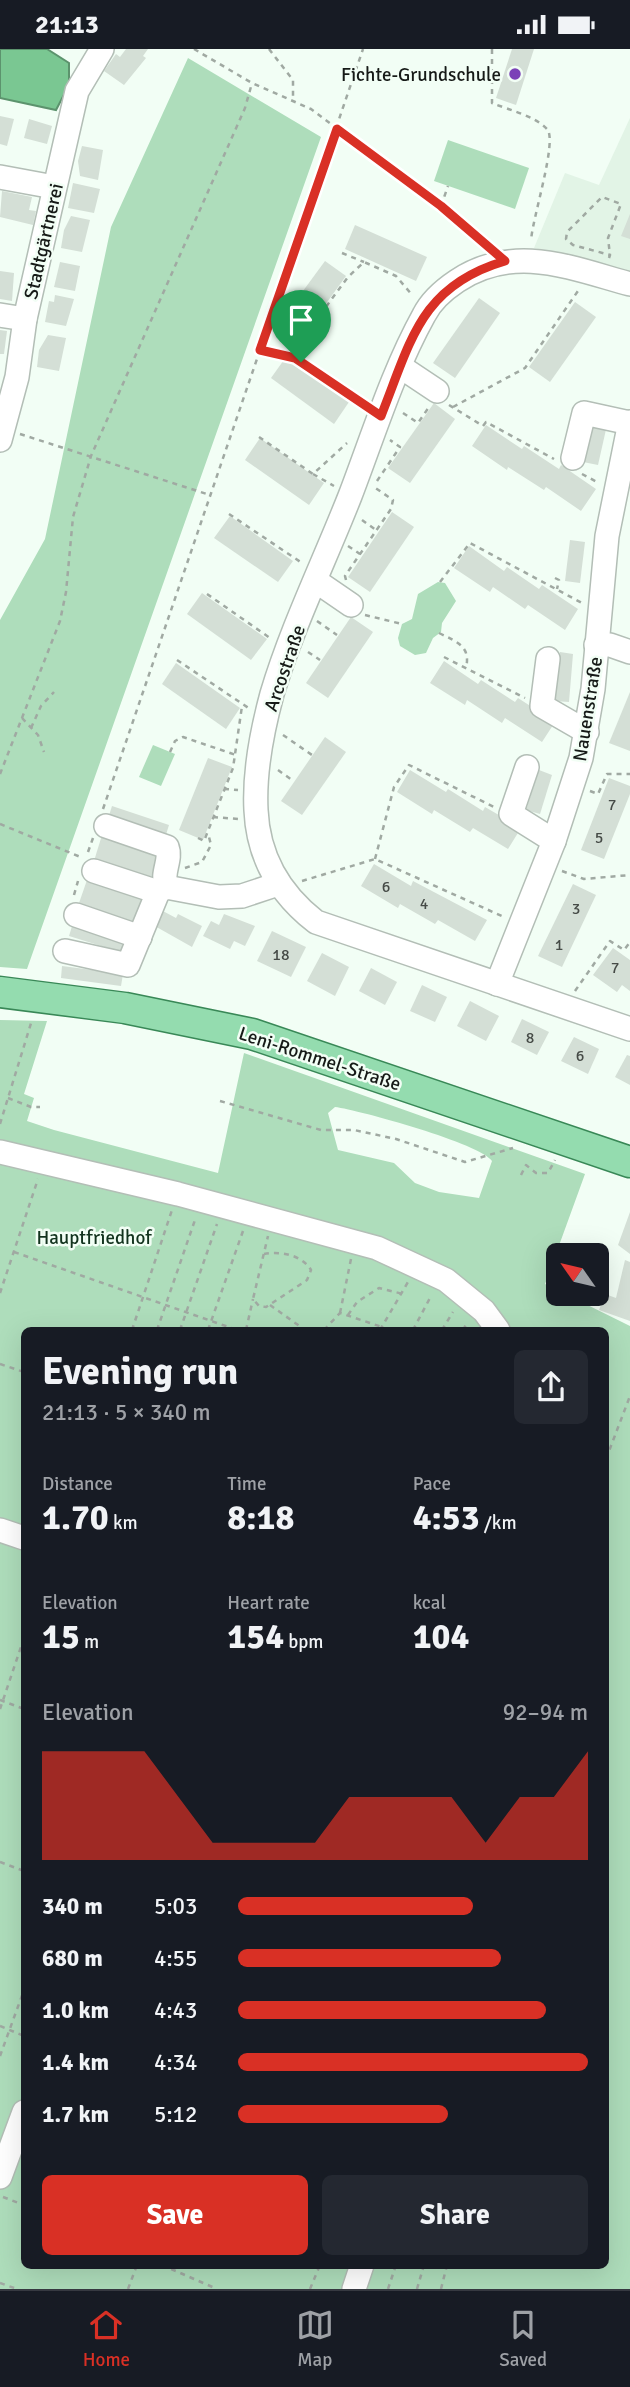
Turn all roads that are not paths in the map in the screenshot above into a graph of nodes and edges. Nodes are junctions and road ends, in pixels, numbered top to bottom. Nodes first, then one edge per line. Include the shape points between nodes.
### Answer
1 (102, 49) edge
2 (0, 177) edge
3 (54, 187) junction
4 (630, 284) edge
5 (0, 315) edge
6 (25, 319) junction
7 (401, 367) junction
8 (442, 397) road end
9 (630, 422) edge
10 (2, 435) edge
11 (572, 465) road end
12 (310, 573) junction
13 (344, 600) road end
14 (596, 645) junction
15 (630, 652) edge
16 (548, 659) dead end
17 (587, 732) junction
18 (527, 767) dead end
19 (100, 826) road end
20 (554, 841) junction
21 (85, 870) road end
22 (284, 884) junction
23 (162, 885) junction
24 (73, 911) road end
25 (140, 937) junction
26 (65, 951) dead end
27 (497, 984) junction
28 (0, 992) edge
29 (630, 1029) edge
30 (0, 1152) edge
31 (630, 1162) edge
32 (496, 1327) edge
33 (0, 1530) edge
34 (21, 1537) edge
35 (21, 2120) edge
36 (0, 2177) edge
37 (361, 2269) edge
38 (354, 2289) edge

1 - 3 street, Stadtgärtnerei via 76,91
2 - 3 street
3 - 6 street, Stadtgärtnerei
4 - 7 street, Arcostraße via 530,259 479,268 439,295 423,316
5 - 6 street
6 - 10 street, Stadtgärtnerei
7 - 8 street
7 - 12 street, Arcostraße via 386,419
9 - 11 street via 584,413
9 - 14 street, Nauenstraße via 609,524
12 - 13 street
12 - 22 street, Arcostraße via 273,693 258,763 256,811 263,848
14 - 15 street
14 - 17 street, Nauenstraße
16 - 17 street via 542,706
17 - 20 street, Nauenstraße
18 - 20 street via 511,814
19 - 23 street via 167,846 170,854
20 - 27 street, Nauenstraße
21 - 23 street
22 - 23 street via 242,896 219,897
22 - 27 street, Arcostraße via 292,904 316,922
23 - 25 street
24 - 25 street
25 - 26 street via 128,965
27 - 29 street, Arcostraße
28 - 31 main road, Leni-Rommel-Straße via 125,1008 252,1034
30 - 32 street via 355,1242 441,1277 484,1311
33 - 34 street
35 - 36 street
37 - 38 street

